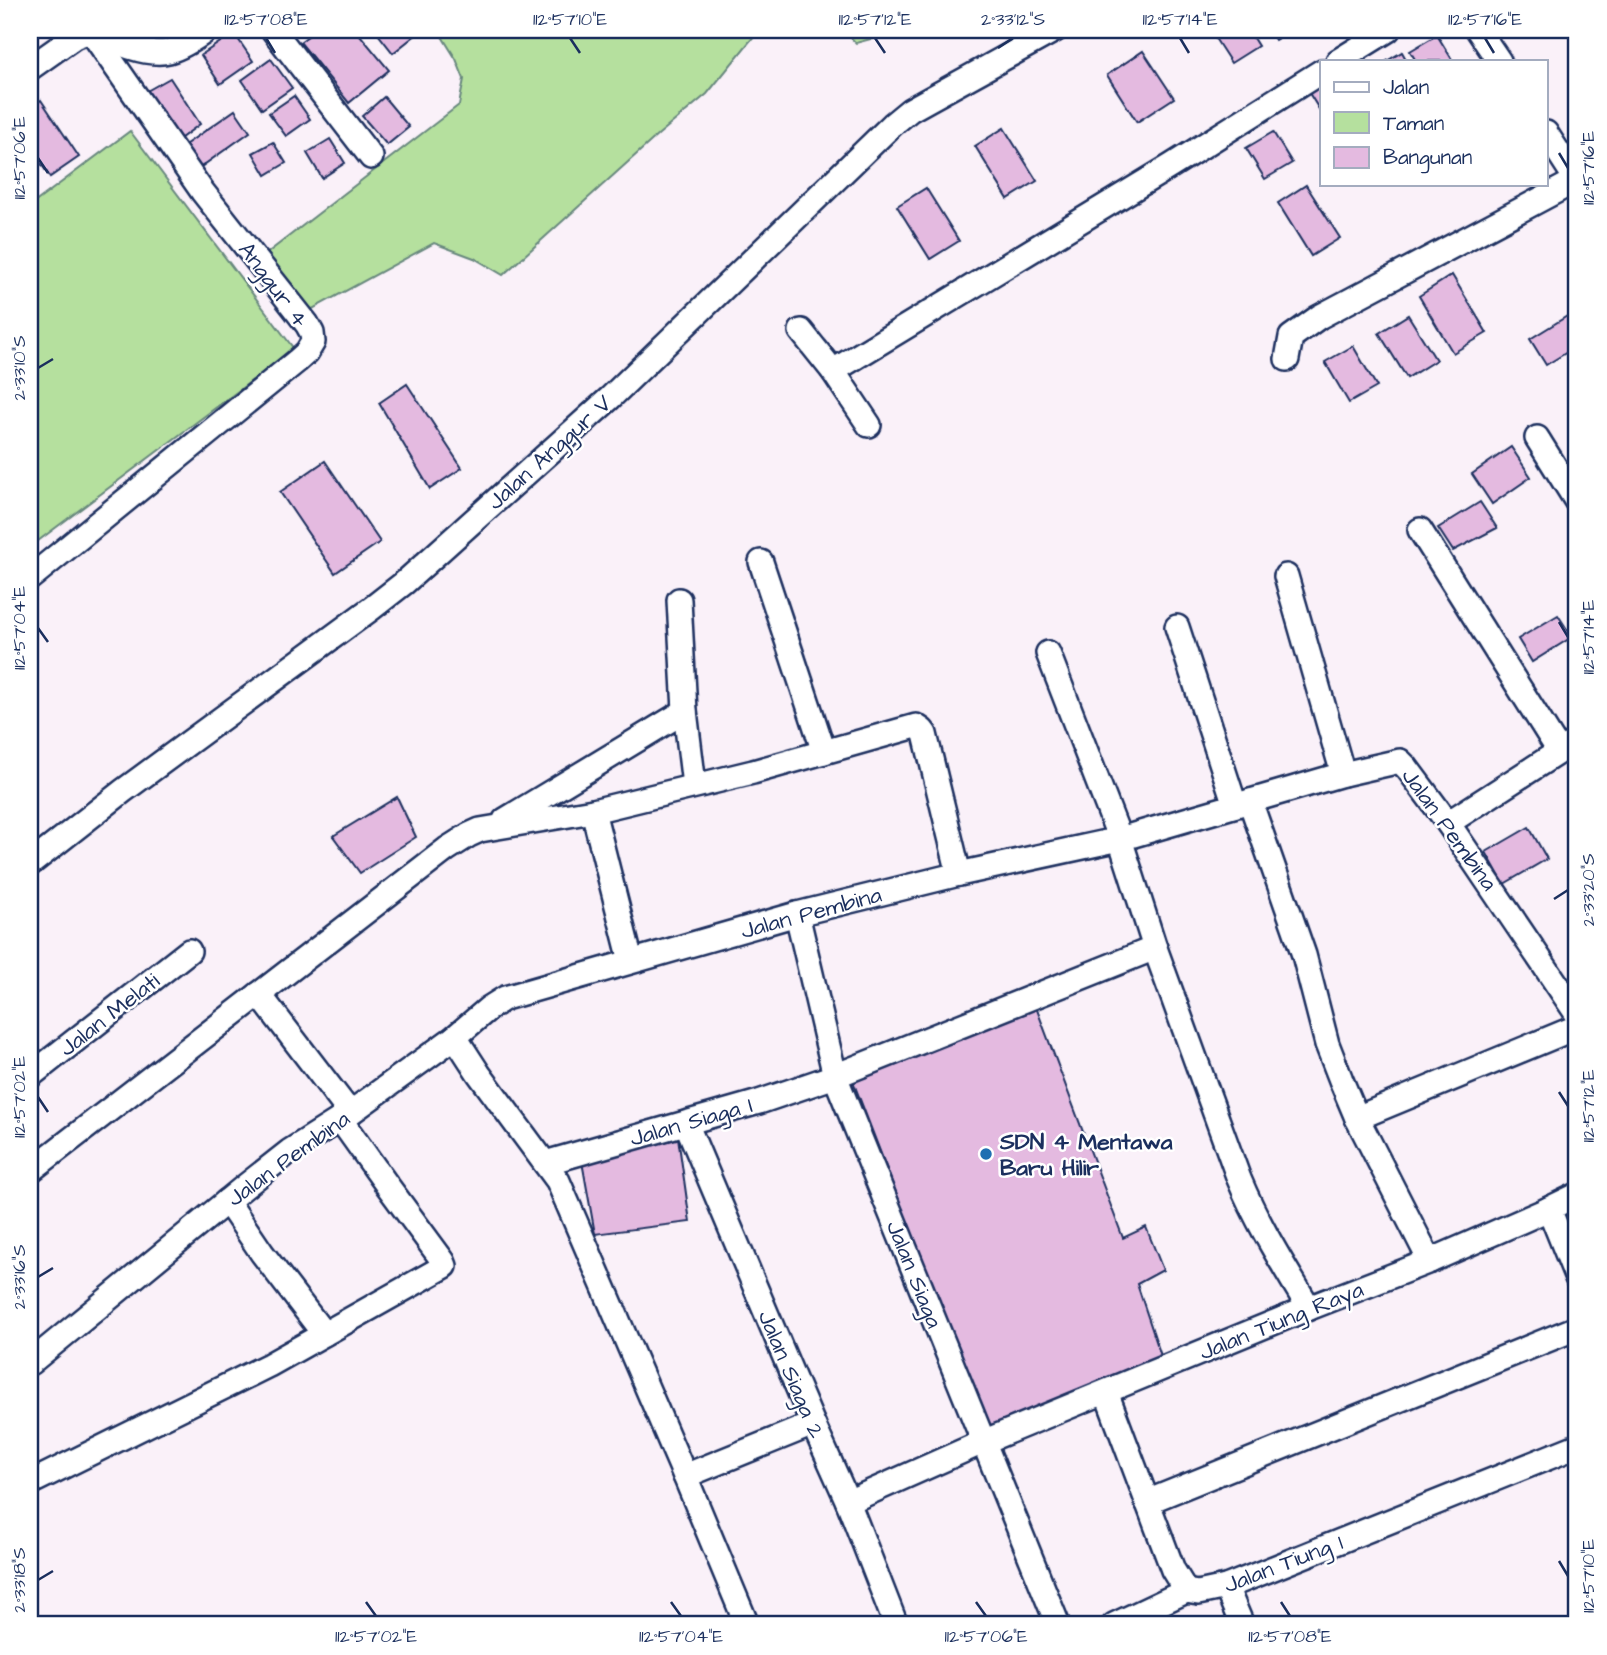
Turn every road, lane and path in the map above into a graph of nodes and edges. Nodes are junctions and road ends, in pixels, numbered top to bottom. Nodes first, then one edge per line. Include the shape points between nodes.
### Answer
1 (90, 30) edge
2 (207, 30) edge
3 (273, 30) edge
4 (1055, 30) edge
5 (1388, 30) edge
6 (1478, 30) edge
7 (1340, 60) edge
8 (1498, 60) edge
9 (30, 68) edge
10 (1320, 72) edge
11 (1548, 136) edge
12 (371, 157) dead end
13 (1577, 181) edge
14 (801, 331) dead end
15 (1287, 359) dead end
16 (833, 371) junction
17 (869, 425) dead end
18 (1537, 438) dead end
19 (1577, 502) edge
20 (1420, 530) dead end
21 (761, 562) dead end
22 (1286, 576) dead end
23 (30, 578) edge
24 (679, 600) dead end
25 (1177, 627) dead end
26 (1048, 653) dead end
27 (685, 710) junction
28 (1573, 743) edge
29 (824, 752) junction
30 (1343, 774) junction
31 (694, 785) junction
32 (1243, 803) junction
33 (593, 811) junction
34 (1448, 823) junction
35 (494, 827) junction
36 (1120, 839) junction
37 (30, 864) edge
38 (959, 874) junction
39 (797, 914) junction
40 (1155, 948) junction
41 (189, 951) dead end
42 (631, 961) junction
43 (259, 994) junction
44 (1577, 1014) edge
45 (1577, 1027) edge
46 (456, 1037) junction
47 (30, 1076) edge
48 (835, 1076) junction
49 (345, 1116) junction
50 (1357, 1118) junction
51 (686, 1123) junction
52 (545, 1163) junction
53 (30, 1171) edge
54 (1577, 1195) edge
55 (227, 1201) junction
56 (1549, 1209) junction
57 (1430, 1261) junction
58 (1577, 1278) edge
59 (1309, 1308) junction
60 (1577, 1328) edge
61 (324, 1334) junction
62 (33, 1353) edge
63 (1106, 1392) junction
64 (813, 1424) junction
65 (983, 1442) junction
66 (1577, 1446) edge
67 (685, 1476) junction
68 (30, 1483) edge
69 (848, 1502) junction
70 (1147, 1502) junction
71 (1226, 1587) junction
72 (1186, 1591) junction
73 (747, 1625) edge
74 (896, 1625) edge
75 (1058, 1625) edge
76 (1114, 1625) edge
77 (1242, 1625) edge

1 - 2 street via 127,46 166,52
1 - 9 street
1 - 23 street, Anggur 4 via 202,191 307,324 313,342 297,361
3 - 12 street
4 - 37 street, Jalan Anggur V via 901,117 610,398 404,583
5 - 7 street
6 - 8 street
10 - 16 street
11 - 13 street
13 - 15 street via 1319,317 1291,337
14 - 16 street
16 - 17 street
18 - 19 street
20 - 28 street
21 - 29 street
22 - 30 street
24 - 27 street
25 - 32 street
26 - 36 street
27 - 31 street
27 - 35 street
28 - 34 street
29 - 31 street
29 - 38 street via 912,726 922,730
30 - 32 street, Jalan Pembina
30 - 34 street, Jalan Pembina via 1400,761
31 - 33 street
32 - 36 street, Jalan Pembina
32 - 50 street via 1304,955 1327,1044
33 - 35 street
33 - 42 street
34 - 44 street, Jalan Pembina
35 - 43 street via 447,849
36 - 38 street, Jalan Pembina
36 - 40 street
38 - 39 street, Jalan Pembina
39 - 42 street, Jalan Pembina
39 - 48 street, Jalan Siaga
40 - 48 street, Jalan Siaga I
40 - 59 street via 1252,1210
41 - 47 street, Jalan Melati
42 - 46 street, Jalan Pembina via 505,998
43 - 49 street
43 - 53 street
45 - 50 street
46 - 49 street, Jalan Pembina
46 - 52 street
48 - 51 street, Jalan Siaga I
48 - 65 street, Jalan Siaga
49 - 55 street, Jalan Pembina via 290,1151
49 - 61 street via 444,1266
50 - 57 street
51 - 52 street, Jalan Siaga I
51 - 64 street, Jalan Siaga 2
52 - 67 street via 567,1198
54 - 56 street, Jalan Tiung Raya
55 - 61 street
55 - 62 street, Jalan Pembina
56 - 57 street, Jalan Tiung Raya
56 - 58 street
57 - 59 street, Jalan Tiung Raya
59 - 63 street, Jalan Tiung Raya
60 - 70 street
61 - 68 street
63 - 65 street, Jalan Tiung Raya
63 - 70 street
64 - 67 street
64 - 69 street, Jalan Siaga 2
65 - 69 street, Jalan Tiung Raya
65 - 75 street, Jalan Siaga
66 - 71 street, Jalan Tiung 1
67 - 73 street
69 - 74 street, Jalan Siaga 2
70 - 72 street
71 - 72 street, Jalan Tiung 1
71 - 77 street
72 - 76 street

